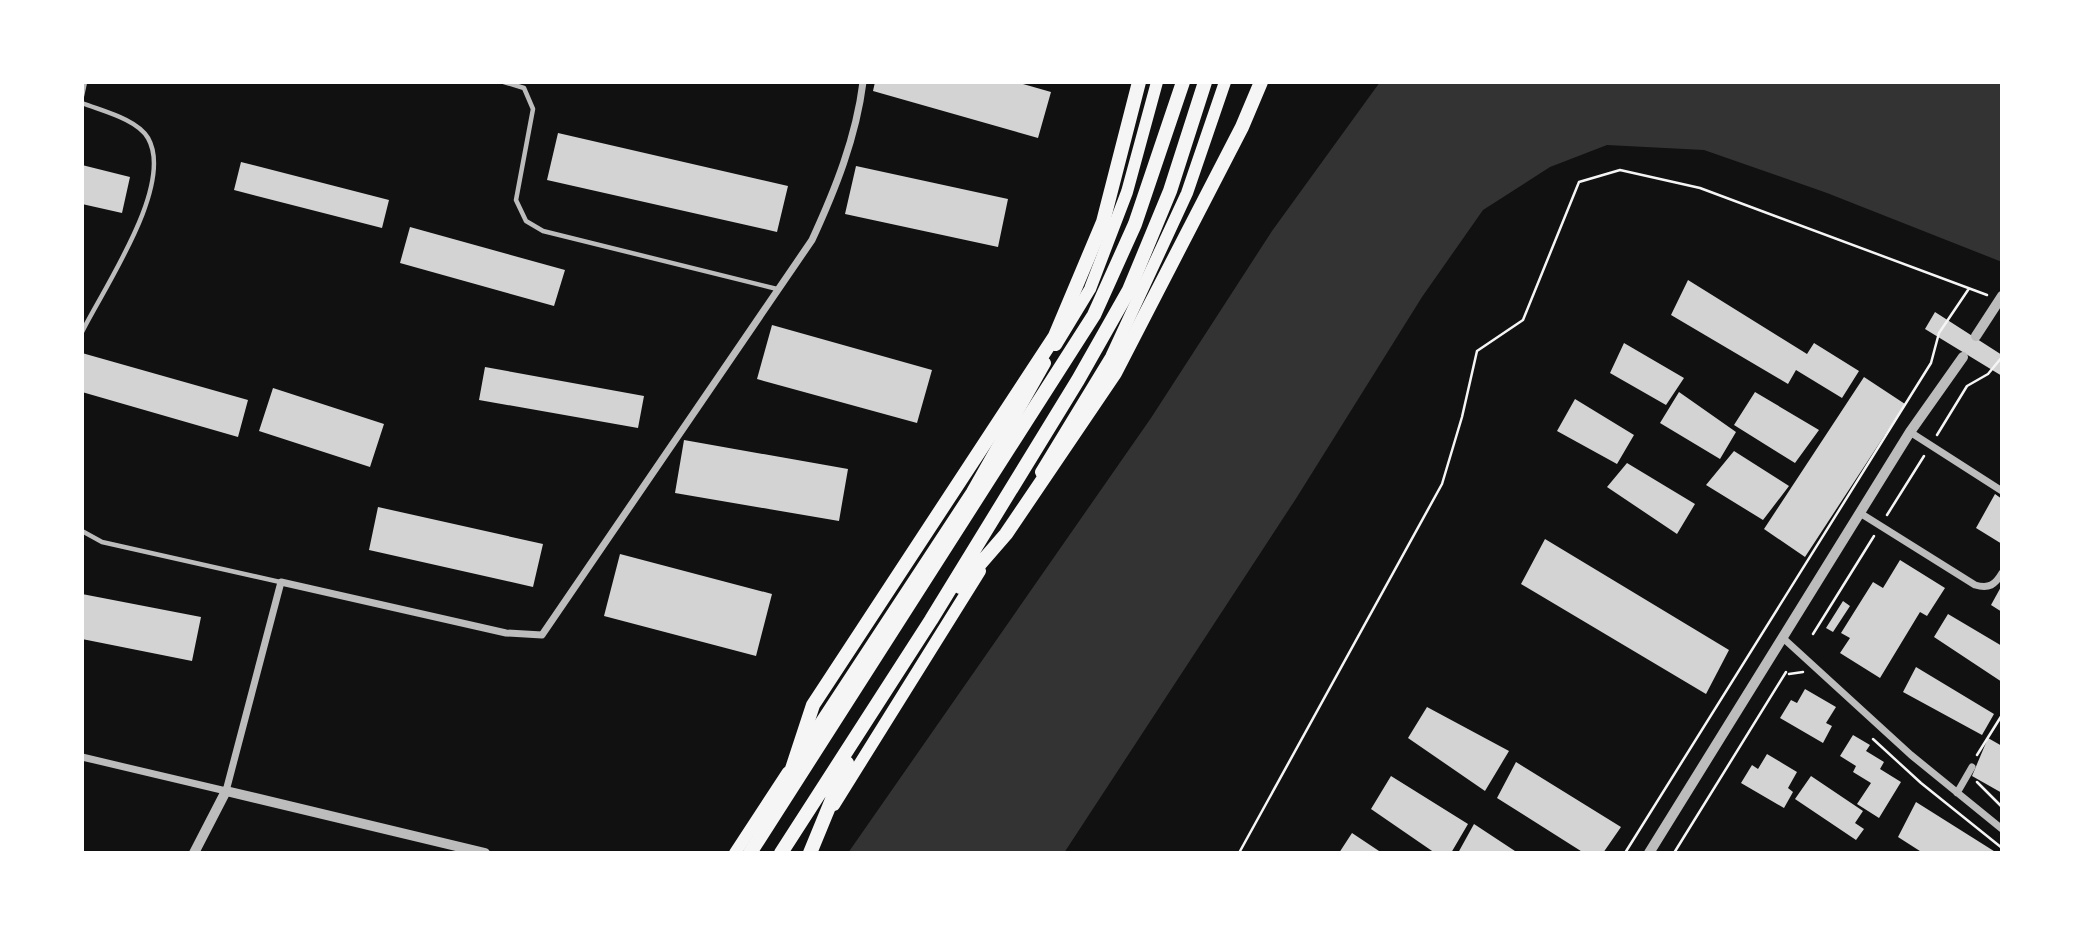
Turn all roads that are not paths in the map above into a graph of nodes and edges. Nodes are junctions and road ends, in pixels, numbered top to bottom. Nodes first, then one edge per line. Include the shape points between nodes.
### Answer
1 (85, 82) edge
2 (504, 82) edge
3 (863, 82) edge
4 (1139, 82) edge
5 (1157, 82) edge
6 (1183, 82) edge
7 (1205, 82) edge
8 (1225, 82) edge
9 (1261, 82) edge
10 (82, 96) edge
11 (82, 103) edge
12 (778, 290) junction
13 (1997, 297) edge
14 (82, 332) edge
15 (1976, 336) dead end
16 (1963, 357) dead end
17 (1910, 432) junction
18 (2002, 491) edge
19 (1860, 513) junction
20 (82, 531) edge
21 (2002, 573) edge
22 (281, 582) junction
23 (931, 620) junction
24 (1783, 638) junction
25 (859, 734) junction
26 (82, 757) edge
27 (1971, 770) road end
28 (226, 791) junction
29 (1957, 793) junction
30 (780, 806) junction
31 (2002, 829) edge
32 (194, 853) edge
33 (485, 853) edge
34 (737, 853) edge
35 (750, 853) edge
36 (780, 853) edge
37 (804, 853) edge
38 (810, 853) edge
39 (1649, 853) edge

1 - 10 lane
2 - 12 lane via 524,88 533,109 516,200 526,221 543,231
3 - 12 street via 858,118 832,196 812,240
4 - 30 highway via 1103,222 1055,335 813,705
5 - 34 main road via 1128,192 1090,289 972,492
6 - 30 highway via 1135,224 1094,315
7 - 23 highway via 1170,191 1129,290
8 - 37 main road via 1187,193 1111,356
9 - 23 highway via 1115,373 1006,534
11 - 14 lane via 125,120 147,136 155,157 140,225
12 - 22 street via 542,635 506,633
13 - 15 street
16 - 17 street
17 - 18 street
17 - 19 street
19 - 21 street via 1975,585 1985,588 1996,583
19 - 24 street
20 - 22 lane via 103,542
22 - 28 street
23 - 25 highway
24 - 29 street
24 - 39 street
25 - 36 highway
25 - 38 highway
26 - 28 street
27 - 29 street
28 - 32 street
28 - 33 street
29 - 31 street
30 - 34 highway
30 - 35 highway

